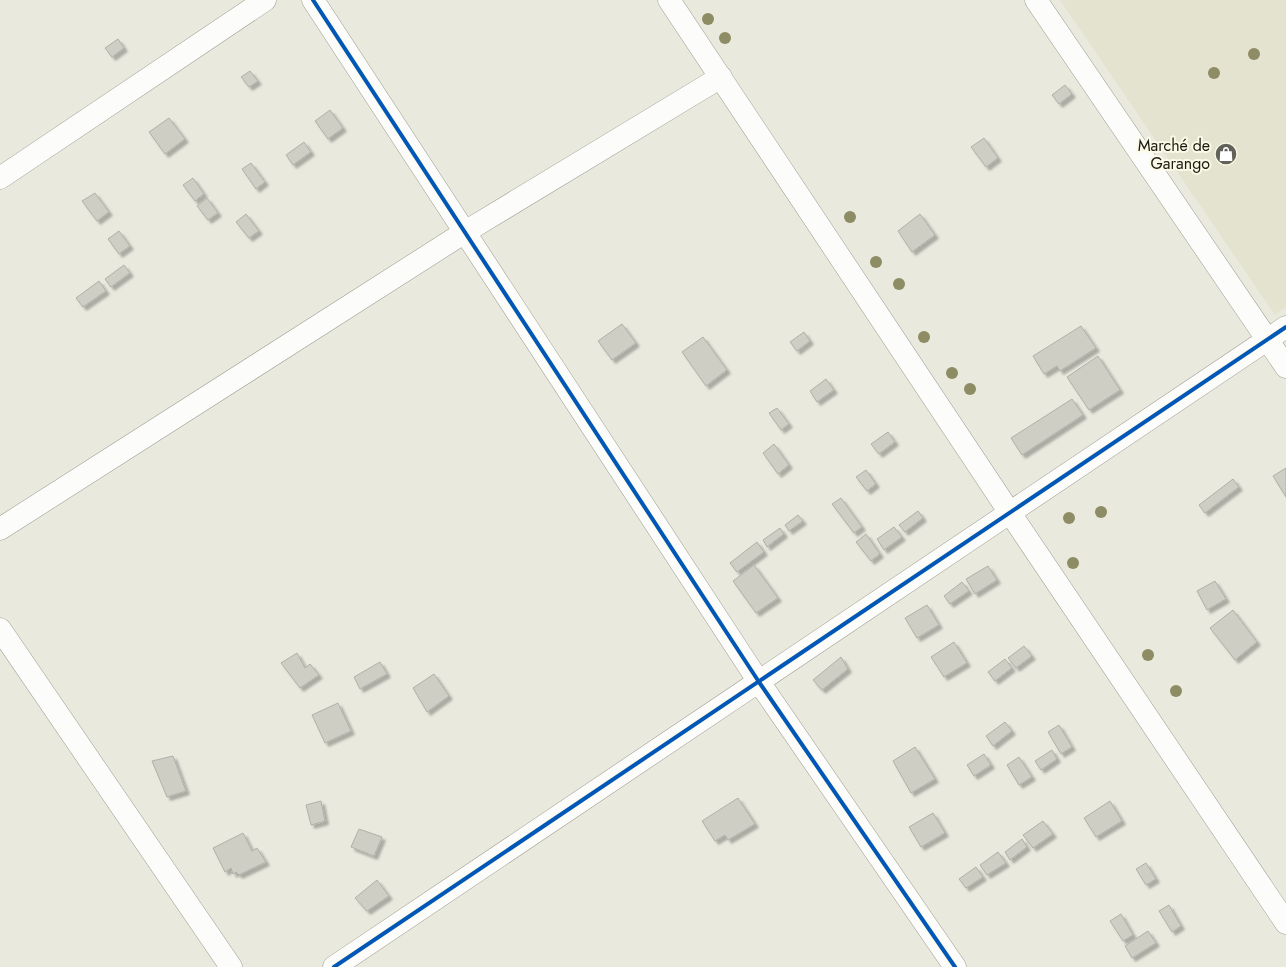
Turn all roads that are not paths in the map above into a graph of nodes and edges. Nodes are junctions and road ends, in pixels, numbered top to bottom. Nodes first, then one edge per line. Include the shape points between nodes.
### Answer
1 (265, 0) edge
2 (313, 0) edge
3 (669, 0) edge
4 (1036, 0) edge
5 (720, 77) junction
6 (0, 178) edge
7 (465, 232) junction
8 (1286, 328) edge
9 (1267, 340) junction
10 (1286, 367) edge
11 (1010, 513) junction
12 (0, 529) edge
13 (0, 629) edge
14 (759, 682) junction
15 (1286, 923) edge
16 (231, 967) edge
17 (334, 967) edge
18 (955, 967) edge

1 - 6 street
2 - 7 street
3 - 5 street
4 - 9 street
5 - 7 street
5 - 11 street
7 - 12 street
7 - 14 street
8 - 9 street
9 - 10 street
9 - 11 street
11 - 14 street
11 - 15 street
13 - 16 street
14 - 17 street
14 - 18 street

